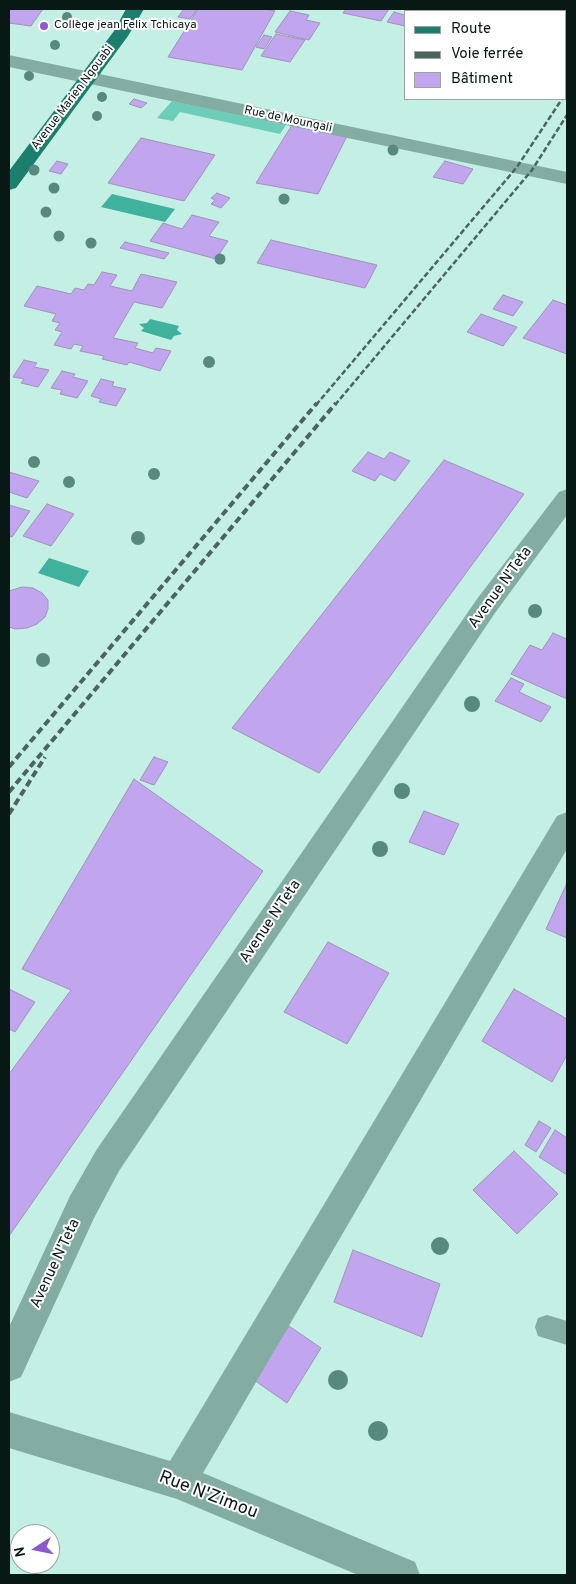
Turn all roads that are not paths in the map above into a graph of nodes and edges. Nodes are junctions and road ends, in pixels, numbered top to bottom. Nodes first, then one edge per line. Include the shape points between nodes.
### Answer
1 (135, 9) edge
2 (9, 61) edge
3 (88, 78) junction
4 (567, 178) edge
5 (9, 184) edge
6 (567, 498) edge
7 (567, 824) edge
8 (9, 1365) edge
9 (9, 1430) edge
10 (178, 1481) junction
11 (402, 1575) edge

1 - 3 main road, Avenue Marien Ngouabi
2 - 3 street, Rue de Moungali
3 - 4 street, Rue de Moungali
3 - 5 main road, Avenue Marien Ngouabi
6 - 8 street, Avenue N'Teta via 486,606 108,1160 82,1207
7 - 10 street
9 - 10 street, Rue N'Zimou
10 - 11 street, Rue N'Zimou

